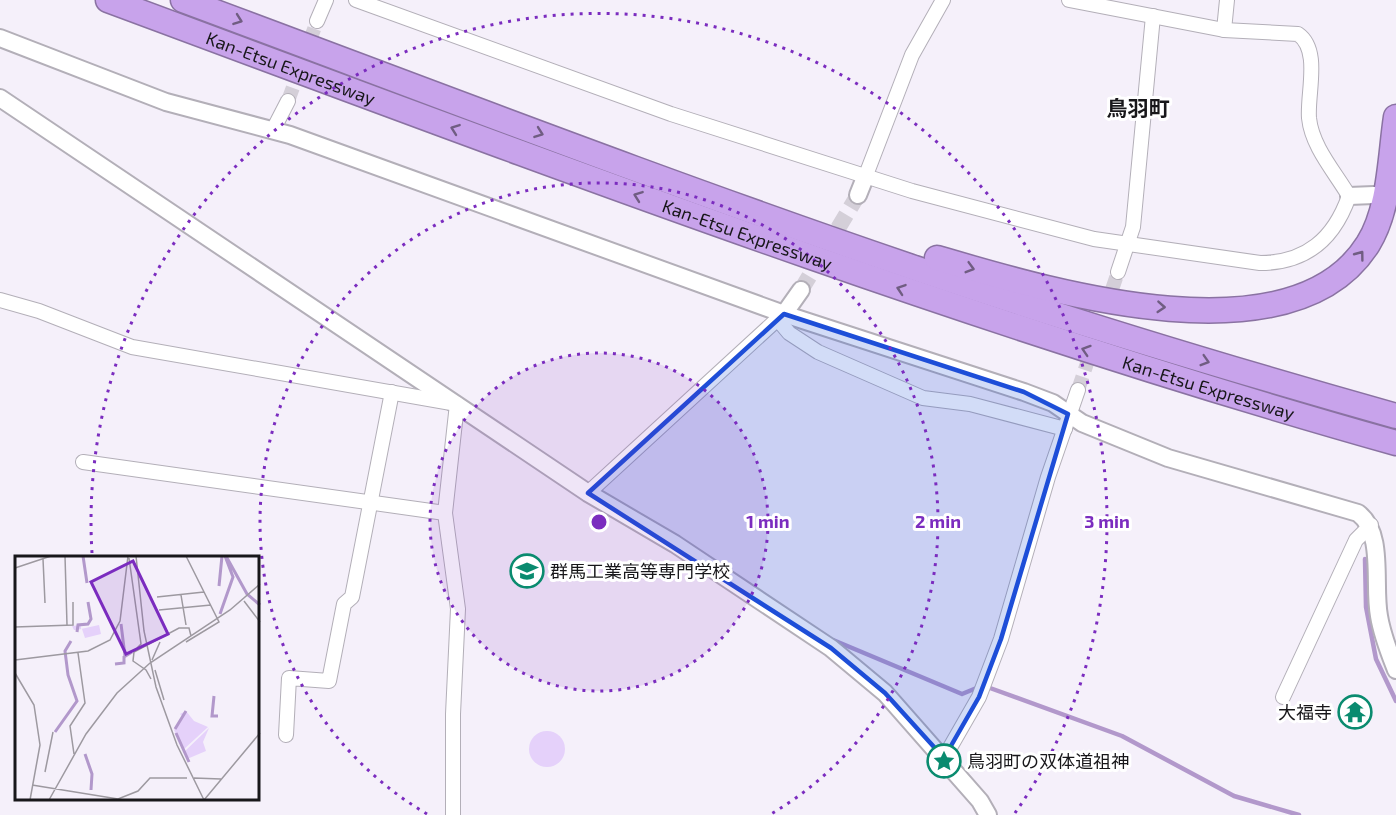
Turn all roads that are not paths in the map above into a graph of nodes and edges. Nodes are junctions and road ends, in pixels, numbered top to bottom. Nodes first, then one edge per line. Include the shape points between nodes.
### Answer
1 (108, 0) edge
2 (183, 0) edge
3 (326, 0) edge
4 (356, 0) edge
5 (943, 0) edge
6 (1069, 0) edge
7 (1227, 0) edge
8 (1153, 16) junction
9 (317, 21) tunnel mouth
10 (1224, 30) junction
11 (0, 38) edge
12 (0, 98) edge
13 (288, 101) tunnel mouth
14 (1396, 117) edge
15 (273, 130) junction
16 (652, 175) junction
17 (866, 175) junction
18 (858, 195) tunnel mouth
19 (1374, 195) dead end
20 (1349, 196) junction
21 (1128, 245) junction
22 (1118, 272) tunnel mouth
23 (801, 290) tunnel mouth
24 (0, 300) edge
25 (781, 318) junction
26 (1077, 390) tunnel mouth
27 (392, 392) junction
28 (457, 404) junction
29 (1396, 416) edge
30 (1066, 421) junction
31 (1370, 442) junction
32 (1396, 443) edge
33 (1396, 456) edge
34 (82, 462) dead end
35 (588, 493) junction
36 (371, 503) junction
37 (445, 513) junction
38 (1371, 525) junction
39 (1396, 670) edge
40 (1283, 698) dead end
41 (286, 735) dead end
42 (944, 759) junction
43 (453, 815) edge
44 (988, 815) edge

31 -> 1 highway, Kan-Etsu Expressway via 905,290 654,202
2 -> 16 highway, Kan-Etsu Expressway
3 - 9 street
4 - 17 street via 671,114
5 - 17 street via 912,55
6 - 8 street
7 - 10 street
8 - 10 street
8 - 21 street via 1133,227
10 - 20 street via 1298,34 1307,40 1311,132
11 - 15 street via 166,102
12 - 28 street
13 - 15 street
16 -> 14 highway via 1007,279 1075,295 1155,307 1262,308 1288,303 1327,286 1342,276 1367,245 1381,211
15 - 25 street via 635,258
16 -> 29 highway, Kan-Etsu Expressway via 1054,313
17 - 18 street
17 - 21 street via 1000,216
19 - 20 street
20 - 21 street via 1325,241 1288,261 1260,263
21 - 22 street
23 - 25 street
24 - 27 street via 132,347
25 - 30 street via 978,376 1053,403
25 - 30 street via 789,333 818,352 923,398
25 - 35 street
26 - 30 street
27 - 28 street
27 - 36 street
28 - 35 street
28 - 37 street
30 - 38 street via 1082,423 1168,458 1358,513
30 - 42 street via 1001,639 979,697
31 - 32 highway, Kan-Etsu Expressway
31 - 33 highway
34 - 36 street
35 - 42 street via 675,544 831,648 885,693
36 - 37 street
36 - 41 street via 352,597 344,604 329,681 290,678
37 - 43 street via 458,609
38 - 39 street via 1379,618
38 - 40 street via 1356,540
42 - 44 street

